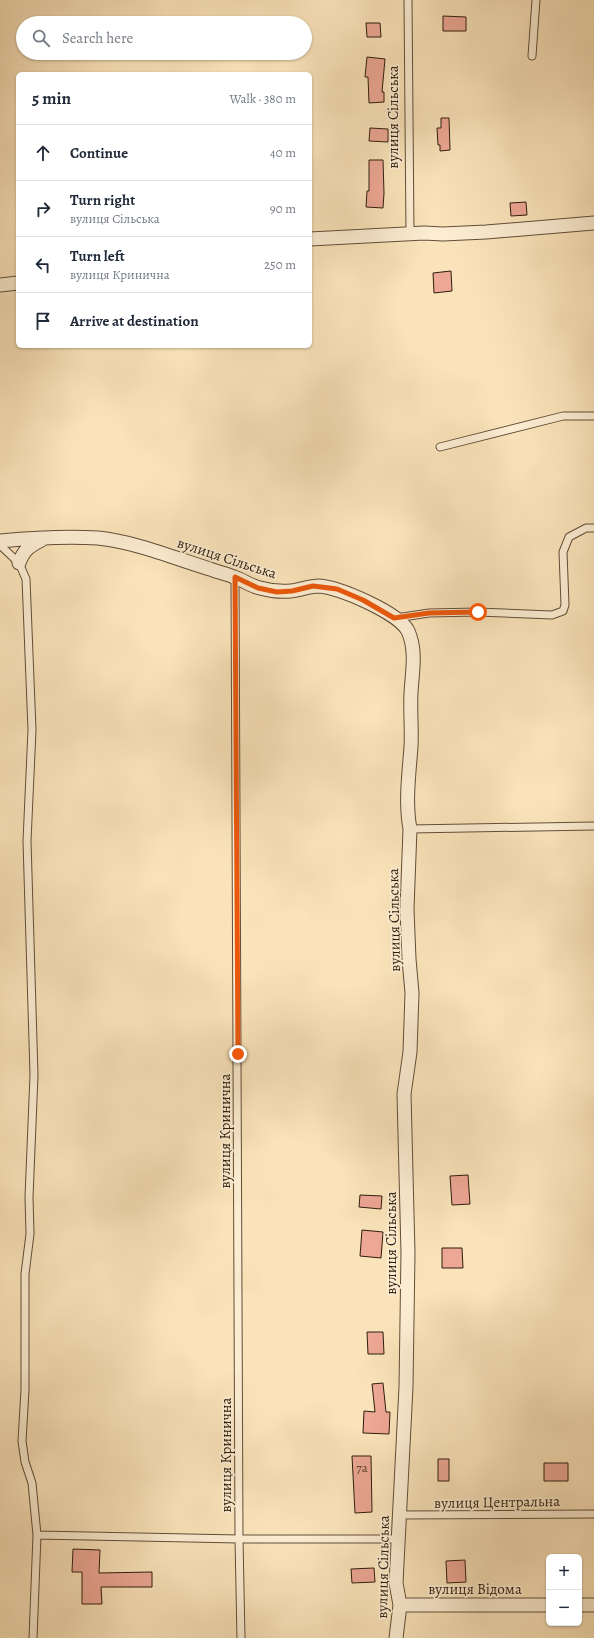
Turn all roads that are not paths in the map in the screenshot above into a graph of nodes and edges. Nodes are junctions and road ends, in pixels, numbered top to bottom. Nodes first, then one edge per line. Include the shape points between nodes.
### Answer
1 (408, 0) edge
2 (536, 0) edge
3 (532, 56) dead end
4 (594, 223) edge
5 (410, 234) junction
6 (312, 239) edge
7 (16, 283) edge
8 (0, 286) edge
9 (594, 416) edge
10 (440, 447) dead end
11 (594, 528) edge
12 (44, 538) junction
13 (0, 541) edge
14 (0, 545) edge
15 (19, 563) junction
16 (235, 577) junction
17 (394, 618) junction
18 (594, 826) edge
19 (410, 829) junction
20 (594, 1514) edge
21 (399, 1515) junction
22 (36, 1535) junction
23 (239, 1539) junction
24 (398, 1539) junction
25 (400, 1605) junction
26 (546, 1605) edge
27 (582, 1605) edge
28 (594, 1605) edge
29 (33, 1638) edge
30 (241, 1638) edge
31 (396, 1638) edge

1 - 5 lane, вулиця Сільська
2 - 3 lane
4 - 5 street via 486,232
5 - 6 street
7 - 8 street
9 - 10 lane via 563,416
11 - 17 lane via 586,528 569,537 563,552 566,605 559,613 429,613
12 - 13 street, вулиця Сільська
12 - 15 street via 22,553
12 - 16 street, вулиця Сільська via 105,540 132,545
14 - 15 lane
15 - 22 lane via 26,579 32,730 27,841 34,1075 30,1234 25,1274 22,1441 24,1462 32,1483
16 - 17 street, вулиця Сільська via 258,588 277,592 313,586 337,589
16 - 23 lane, вулиця Кринична
17 - 19 street, вулиця Сільська via 407,630 414,658 407,789
18 - 19 lane
19 - 21 street, вулиця Сільська via 407,909 412,992 410,1052 404,1094 408,1253 406,1387
20 - 21 lane, вулиця Центральна
21 - 24 street, вулиця Сільська
22 - 23 lane
22 - 29 lane
23 - 24 lane
23 - 30 lane, вулиця Кринична
24 - 25 street, вулиця Сільська via 396,1583
25 - 26 street, вулиця Відома
25 - 31 street, вулиця Сільська
27 - 28 street

